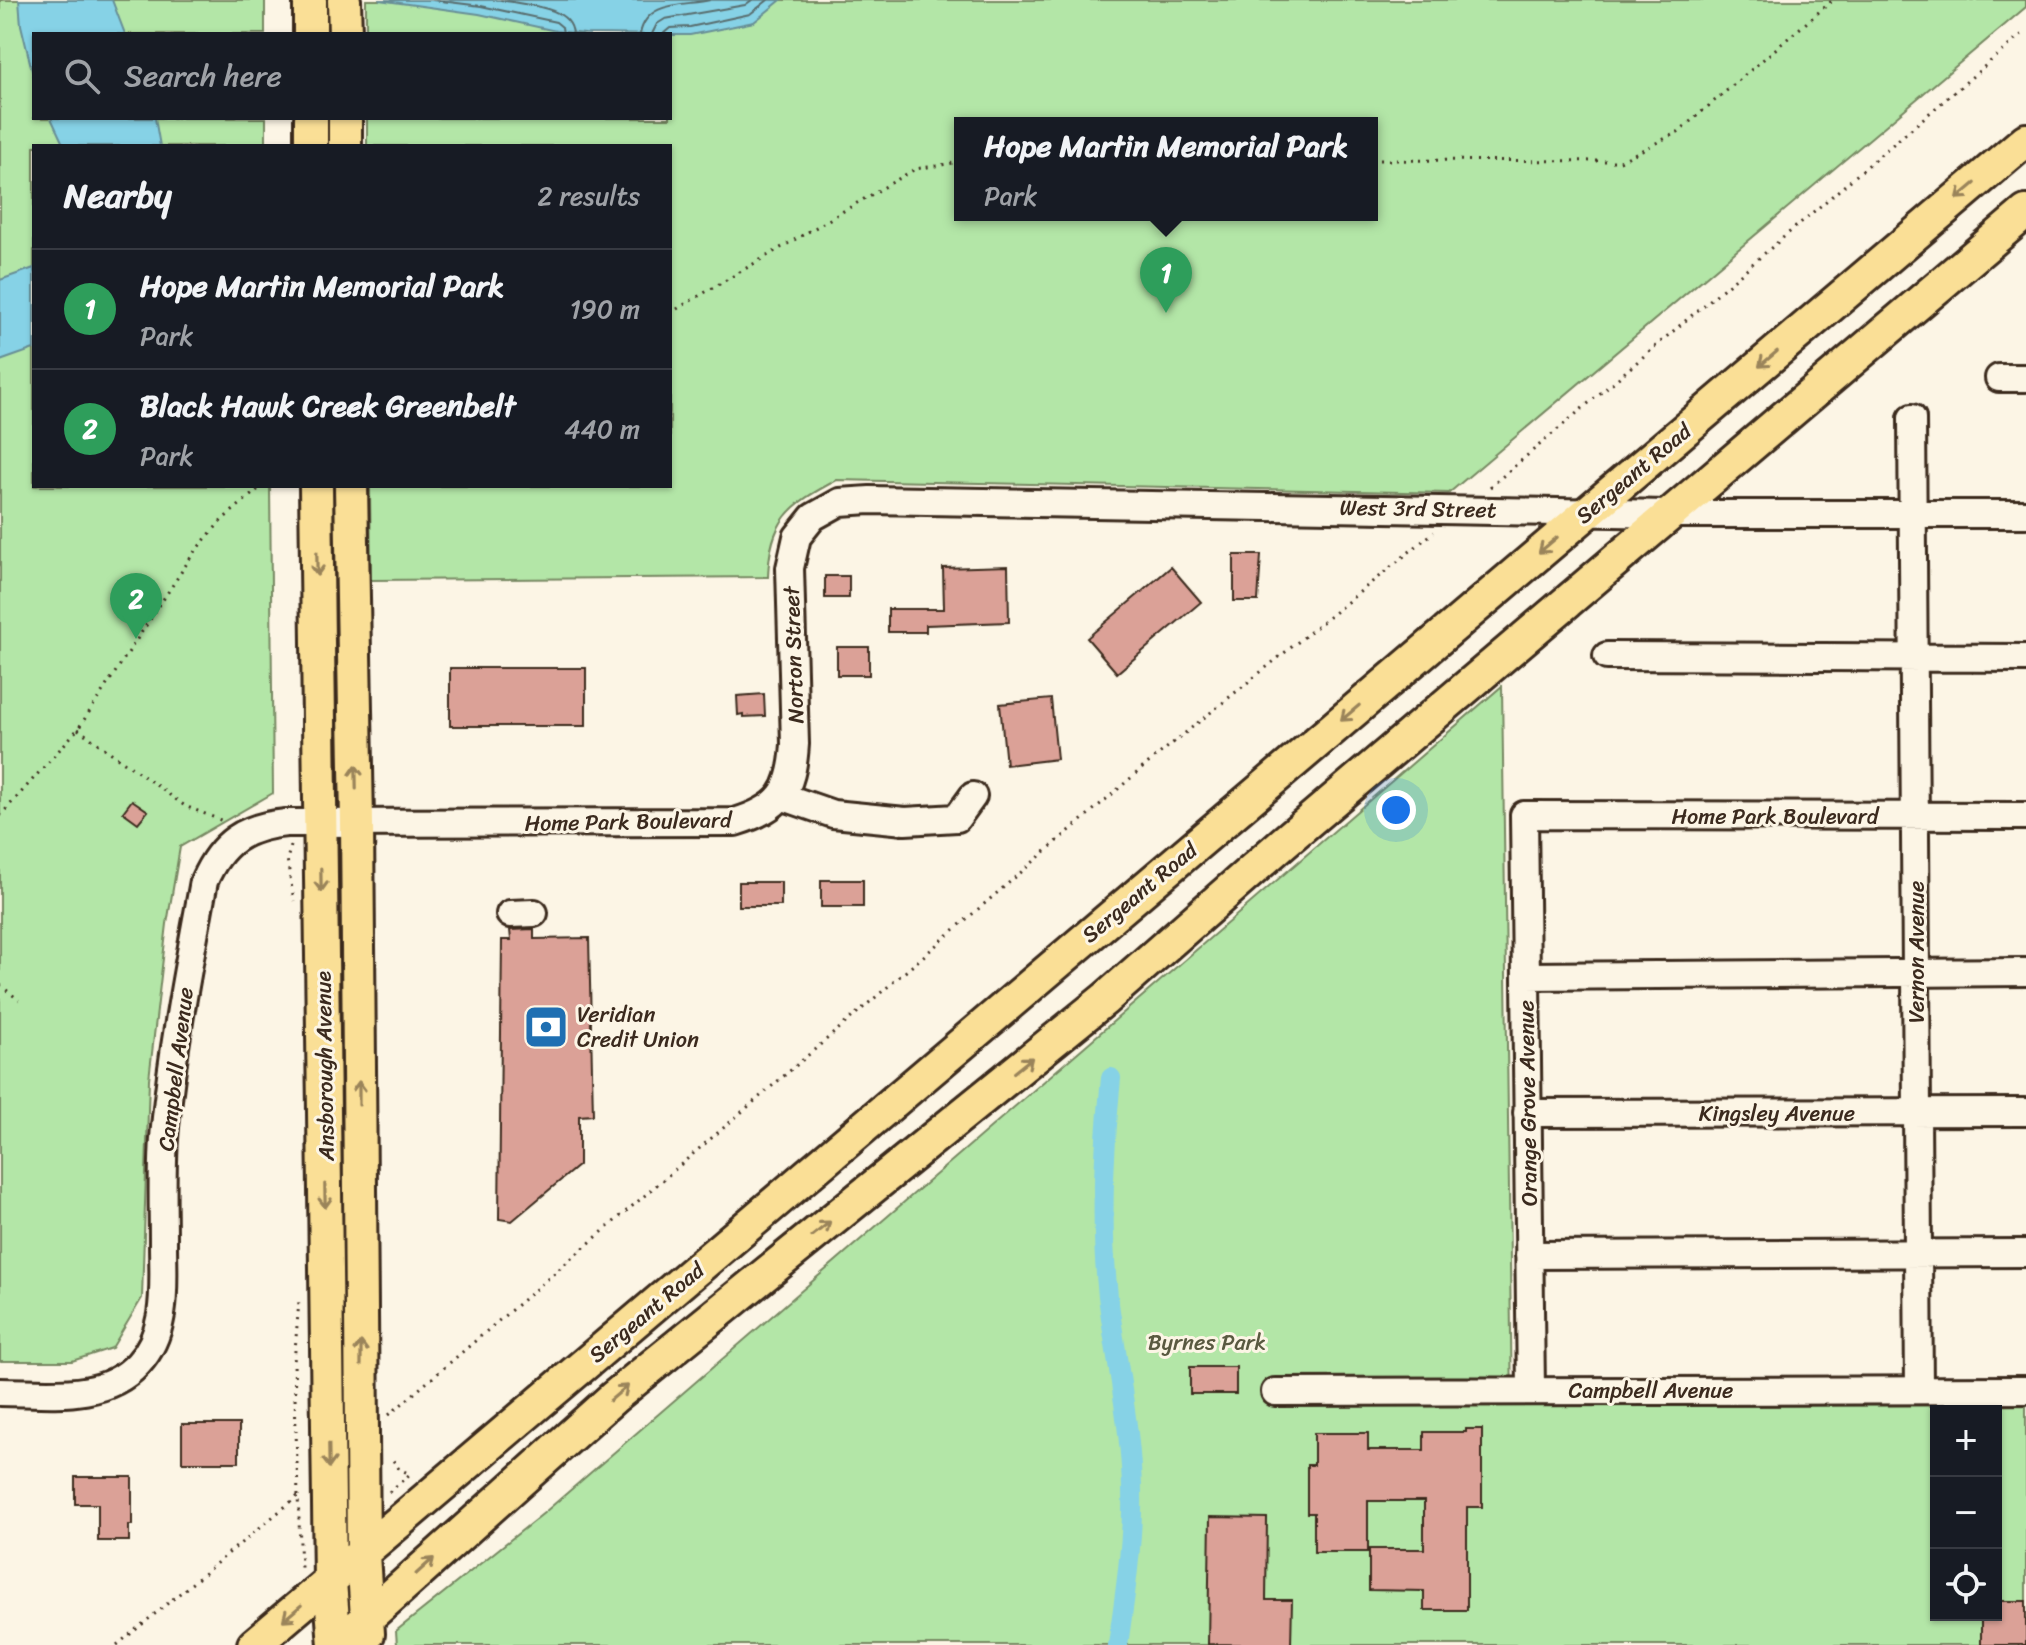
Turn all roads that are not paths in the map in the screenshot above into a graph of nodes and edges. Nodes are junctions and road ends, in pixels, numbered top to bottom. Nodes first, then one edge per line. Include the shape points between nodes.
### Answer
1 (310, 0) edge
2 (344, 0) edge
3 (310, 32) edge
4 (345, 32) edge
5 (311, 120) edge
6 (345, 120) edge
7 (2026, 140) edge
8 (311, 144) edge
9 (345, 144) edge
10 (2026, 212) edge
11 (1999, 378) dead end
12 (2026, 378) edge
13 (1912, 418) dead end
14 (316, 488) edge
15 (351, 488) edge
16 (1588, 511) junction
17 (1669, 514) junction
18 (1914, 514) junction
19 (2026, 514) edge
20 (813, 517) joint
21 (1607, 656) dead end
22 (1915, 658) junction
23 (2026, 658) edge
24 (781, 796) junction
25 (973, 796) dead end
26 (1524, 815) joint
27 (1915, 816) junction
28 (2026, 816) edge
29 (321, 822) junction
30 (357, 822) junction
31 (1916, 972) junction
32 (2026, 972) edge
33 (1526, 976) junction
34 (2026, 1112) edge
35 (1527, 1113) junction
36 (1917, 1113) junction
37 (2026, 1253) edge
38 (1529, 1255) junction
39 (1918, 1255) junction
40 (1531, 1390) junction
41 (1919, 1390) junction
42 (2026, 1390) edge
43 (0, 1392) edge
44 (1275, 1392) dead end
45 (363, 1554) junction
46 (320, 1571) junction
47 (368, 1632) edge
48 (254, 1645) edge
49 (336, 1645) edge

1 - 3 main road
2 - 4 main road
5 - 8 main road
6 - 9 main road
7 -> 16 main road, Sergeant Road
10 - 17 main road, Sergeant Road
11 - 12 street
13 - 18 street, Vernon Avenue
14 -> 29 main road, Ansborough Avenue
30 -> 15 main road, Ansborough Avenue
16 - 17 street, West 3rd Street
16 - 20 street, West 3rd Street via 870,500 840,502
16 -> 45 main road, Sergeant Road
17 - 18 street, West 3rd Street
47 -> 17 main road, Sergeant Road via 614,1397 1105,999
18 - 19 street, West 3rd Street
18 - 22 street, Vernon Avenue
20 - 24 street, Norton Street via 797,537 790,568 795,744 793,772
21 - 22 street
22 - 23 street
22 - 27 street, Vernon Avenue
24 - 25 street via 833,814 905,821 957,818
24 - 30 street, Home Park Boulevard via 762,814 735,822
26 - 27 street, Home Park Boulevard
26 - 33 street, Orange Grove Avenue
27 - 28 street, Home Park Boulevard
27 - 31 street, Vernon Avenue
29 - 30 street, Campbell Avenue
29 - 43 street, Campbell Avenue via 248,831 219,852 204,881 164,1130 163,1302 150,1348 130,1373 99,1389
29 -> 46 main road, Ansborough Avenue
45 -> 30 main road, Ansborough Avenue
31 - 32 street
31 - 33 street
31 - 36 street, Vernon Avenue
33 - 35 street, Orange Grove Avenue
34 - 36 street, Kingsley Avenue
35 - 36 street, Kingsley Avenue
35 - 38 street, Orange Grove Avenue
36 - 39 street, Vernon Avenue
37 - 39 street
38 - 39 street
38 - 40 street, Orange Grove Avenue
39 - 41 street, Vernon Avenue
40 - 41 street, Campbell Avenue
40 - 44 street, Campbell Avenue
41 - 42 street, Campbell Avenue
45 - 46 main road, Sergeant Road
45 - 47 main road, Ansborough Avenue
46 -> 48 main road, Sergeant Road
46 - 49 main road, Ansborough Avenue
47 - 49 main road, Sergeant Road

